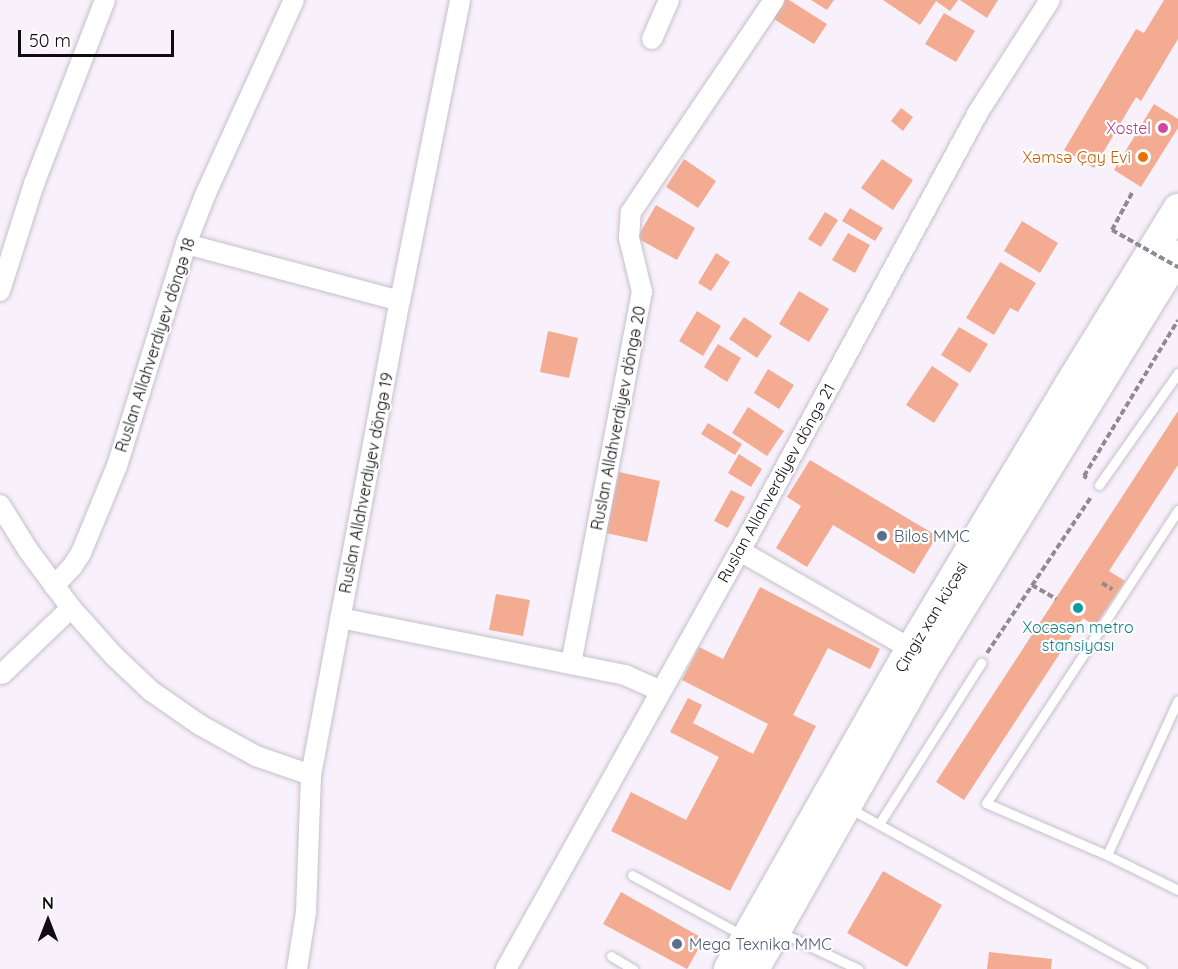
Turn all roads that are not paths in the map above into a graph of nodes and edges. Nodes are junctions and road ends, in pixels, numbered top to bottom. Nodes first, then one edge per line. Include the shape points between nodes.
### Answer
1 (105, 0) edge
2 (294, 0) edge
3 (460, 0) edge
4 (669, 0) edge
5 (774, 0) edge
6 (1050, 0) edge
7 (652, 39) dead end
8 (1178, 210) edge
9 (186, 244) junction
10 (1178, 255) edge
11 (0, 291) edge
12 (400, 301) junction
13 (1178, 373) edge
14 (1099, 485) road end
15 (0, 505) edge
16 (1178, 510) edge
17 (740, 551) junction
18 (54, 586) junction
19 (72, 608) junction
20 (340, 618) junction
21 (911, 649) junction
22 (981, 663) road end
23 (571, 664) junction
24 (2, 674) dead end
25 (661, 691) junction
26 (1178, 700) edge
27 (311, 775) junction
28 (847, 806) junction
29 (879, 824) junction
30 (1107, 855) junction
31 (632, 875) dead end
32 (1178, 890) edge
33 (776, 930) junction
34 (747, 938) junction
35 (611, 956) dead end
36 (297, 969) edge
37 (506, 969) edge
38 (633, 969) edge
39 (729, 969) edge
40 (754, 969) edge
41 (858, 969) edge
42 (1142, 969) edge

1 - 11 street via 34,184
2 - 9 street, Ruslan Allahverdiyev döngə 18
3 - 12 street, Ruslan Allahverdiyev döngə 19
4 - 7 street
5 - 23 street, Ruslan Allahverdiyev döngə 20 via 631,212 629,238 642,292
6 - 17 street, Ruslan Allahverdiyev döngə 21 via 977,114
8 - 21 main road, Çingiz xan küçəsi
9 - 12 street
9 - 18 street, Ruslan Allahverdiyev döngə 18 via 117,465 81,553
10 - 28 main road, Çingiz xan küçəsi via 929,660
12 - 20 street, Ruslan Allahverdiyev döngə 19
13 - 14 lane
15 - 18 street
16 - 30 lane via 986,802
17 - 21 street
17 - 25 street, Ruslan Allahverdiyev döngə 21
18 - 19 street
19 - 24 street
19 - 27 street via 115,657 167,703 256,756
20 - 23 street
20 - 27 street, Ruslan Allahverdiyev döngə 19
21 - 34 main road, Çingiz xan küçəsi
22 - 29 lane
23 - 25 street via 626,675
25 - 37 street, Ruslan Allahverdiyev döngə 21
26 - 30 lane
27 - 36 street, Ruslan Allahverdiyev döngə 19 via 306,912
28 - 29 lane
28 - 33 main road, Çingiz xan küçəsi
29 - 42 lane
30 - 32 lane
31 - 34 lane
33 - 40 main road, Çingiz xan küçəsi
33 - 41 lane
34 - 39 main road, Çingiz xan küçəsi
35 - 38 lane

